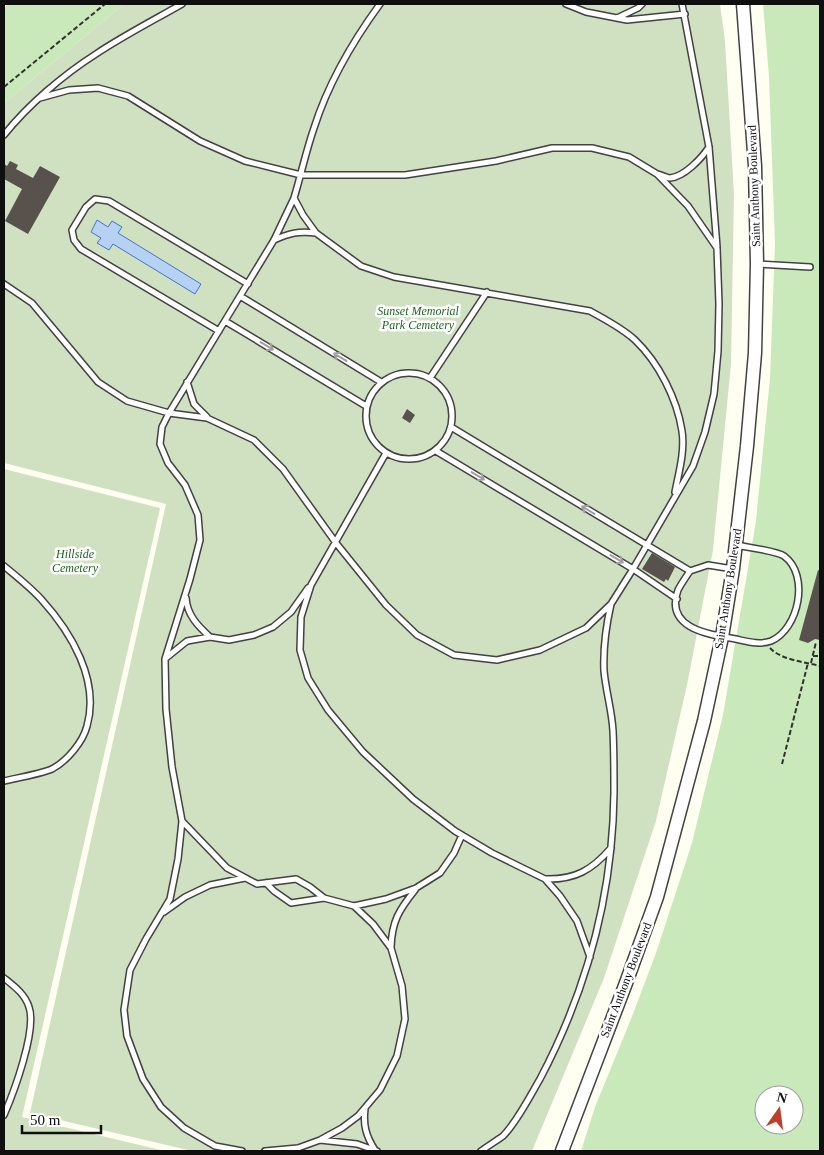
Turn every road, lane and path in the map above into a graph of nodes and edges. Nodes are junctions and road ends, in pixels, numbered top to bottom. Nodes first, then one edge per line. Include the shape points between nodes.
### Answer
1 (105, 4) edge
2 (182, 4) edge
3 (380, 4) edge
4 (566, 4) edge
5 (642, 4) edge
6 (682, 4) edge
7 (743, 4) edge
8 (685, 14) junction
9 (616, 18) junction
10 (4, 87) edge
11 (40, 98) junction
12 (4, 135) edge
13 (709, 147) junction
14 (657, 174) junction
15 (301, 175) junction
16 (294, 198) junction
17 (316, 233) junction
18 (274, 240) junction
19 (717, 248) junction
20 (757, 264) junction
21 (810, 267) dead end
22 (4, 284) edge
23 (248, 284) junction
24 (487, 292) junction
25 (240, 296) junction
26 (225, 321) junction
27 (219, 331) junction
28 (430, 378) junction
29 (187, 382) junction
30 (381, 382) junction
31 (366, 406) junction
32 (169, 413) junction
33 (207, 418) junction
34 (451, 427) junction
35 (436, 451) junction
36 (386, 453) junction
37 (674, 497) junction
38 (336, 543) junction
39 (736, 545) junction
40 (646, 546) junction
41 (4, 566) edge
42 (633, 569) junction
43 (733, 569) junction
44 (690, 571) junction
45 (310, 585) junction
46 (185, 595) junction
47 (677, 598) junction
48 (611, 604) junction
49 (210, 636) junction
50 (722, 637) junction
51 (816, 642) dead end
52 (765, 643) junction
53 (813, 656) junction
54 (820, 656) edge
55 (165, 659) junction
56 (809, 663) junction
57 (820, 666) edge
58 (782, 764) dead end
59 (4, 781) edge
60 (182, 821) junction
61 (462, 835) junction
62 (612, 847) junction
63 (246, 878) junction
64 (544, 879) junction
65 (266, 883) junction
66 (416, 888) junction
67 (324, 898) junction
68 (354, 906) junction
69 (161, 913) junction
70 (390, 948) junction
71 (590, 957) junction
72 (4, 978) edge
73 (365, 1107) junction
74 (4, 1115) edge
75 (320, 1140) junction
76 (242, 1151) edge
77 (265, 1151) edge
78 (376, 1151) edge
79 (481, 1151) edge
80 (562, 1151) edge

1 - 10 path
2 - 11 lane via 95,54
3 - 15 lane via 332,82 314,128
4 - 9 lane
5 - 9 lane
6 - 8 lane
7 - 20 street, Saint Anthony Boulevard via 755,166
8 - 9 lane via 627,20
8 - 13 lane
11 - 12 lane
11 - 15 lane via 69,90 98,88 128,96 200,142 245,161
13 - 14 lane via 684,172 670,178
13 - 19 lane
14 - 15 lane via 629,157 592,148 552,148 496,161 405,175
14 - 19 lane via 688,206
15 - 16 lane
16 - 17 lane
16 - 18 lane
17 - 18 lane via 290,233
17 - 24 lane via 361,266 394,276
18 - 23 lane
19 - 37 lane via 719,332 714,394 693,466
20 - 21 lane
20 - 39 street, Saint Anthony Boulevard via 755,353
22 - 32 lane via 32,303 98,382 127,401
23 - 25 lane
23 - 27 lane via 108,201 95,199 86,207 72,230 81,249
24 - 28 lane
24 - 37 lane via 590,312 614,324 636,341 655,365 673,398 682,432 682,456
25 - 26 lane
30 -> 25 lane
26 - 27 lane
26 -> 31 lane
27 - 29 lane
28 - 30 lane via 408,373
28 - 34 lane via 449,399
29 - 32 lane
29 - 33 lane via 194,404
30 - 31 lane
31 - 36 lane via 367,431 379,449
32 - 33 lane
32 - 46 lane via 162,427 160,444 168,463 185,485 198,515 200,540
33 - 38 lane via 254,440 283,469
34 - 35 lane
40 -> 34 lane
35 - 36 lane via 409,460
35 -> 42 lane
36 - 38 lane
37 - 40 lane
38 - 45 lane
38 - 48 lane via 386,605 417,635 454,655 497,660 540,650 586,628
39 - 43 street, Saint Anthony Boulevard
39 - 52 lane via 782,554 796,574 798,593 792,618 780,635
40 - 42 lane
40 - 44 lane
41 - 59 lane via 40,597 74,645 90,692 90,714 85,734 76,749 52,769
42 - 47 lane
42 - 48 lane
43 - 44 lane via 708,565
43 - 50 street, Saint Anthony Boulevard
44 - 47 lane via 678,590
45 - 49 lane via 291,612 273,627 229,640
45 - 61 lane via 301,617 300,650 308,678 328,710 363,752 413,799
46 - 49 lane via 187,607 197,625
46 - 55 lane
47 - 50 lane via 676,608 684,623 704,634
48 - 62 lane via 605,634 604,671 613,731
49 - 55 lane via 187,641
50 - 52 lane
50 - 80 street, Saint Anthony Boulevard via 704,721 657,898
51 - 53 path
52 - 56 path via 774,652
53 - 54 path
53 - 56 path
55 - 60 lane via 172,767
56 - 57 path
56 - 58 path
60 - 63 lane via 227,868
60 - 69 lane via 170,899
61 - 64 lane
61 - 66 lane via 440,873
62 - 64 lane via 580,874 560,880
62 - 71 lane via 603,908
63 - 65 lane via 257,884
63 - 69 lane via 210,885
64 - 71 lane via 577,921
65 - 67 lane via 296,879
65 - 67 lane via 291,903
66 - 68 lane
66 - 70 lane via 391,930
67 - 68 lane
68 - 70 lane via 373,924
69 - 76 lane via 130,970 124,1010 127,1036 143,1078 160,1107 184,1128 215,1146
70 - 73 lane via 402,986 405,1019 397,1056 380,1090
71 - 79 lane via 570,1015 526,1104 504,1135
72 - 74 lane via 19,991 29,1007 31,1029
73 - 75 lane via 342,1128
73 - 78 lane via 367,1137
75 - 77 lane via 298,1148
75 - 78 lane via 357,1144

